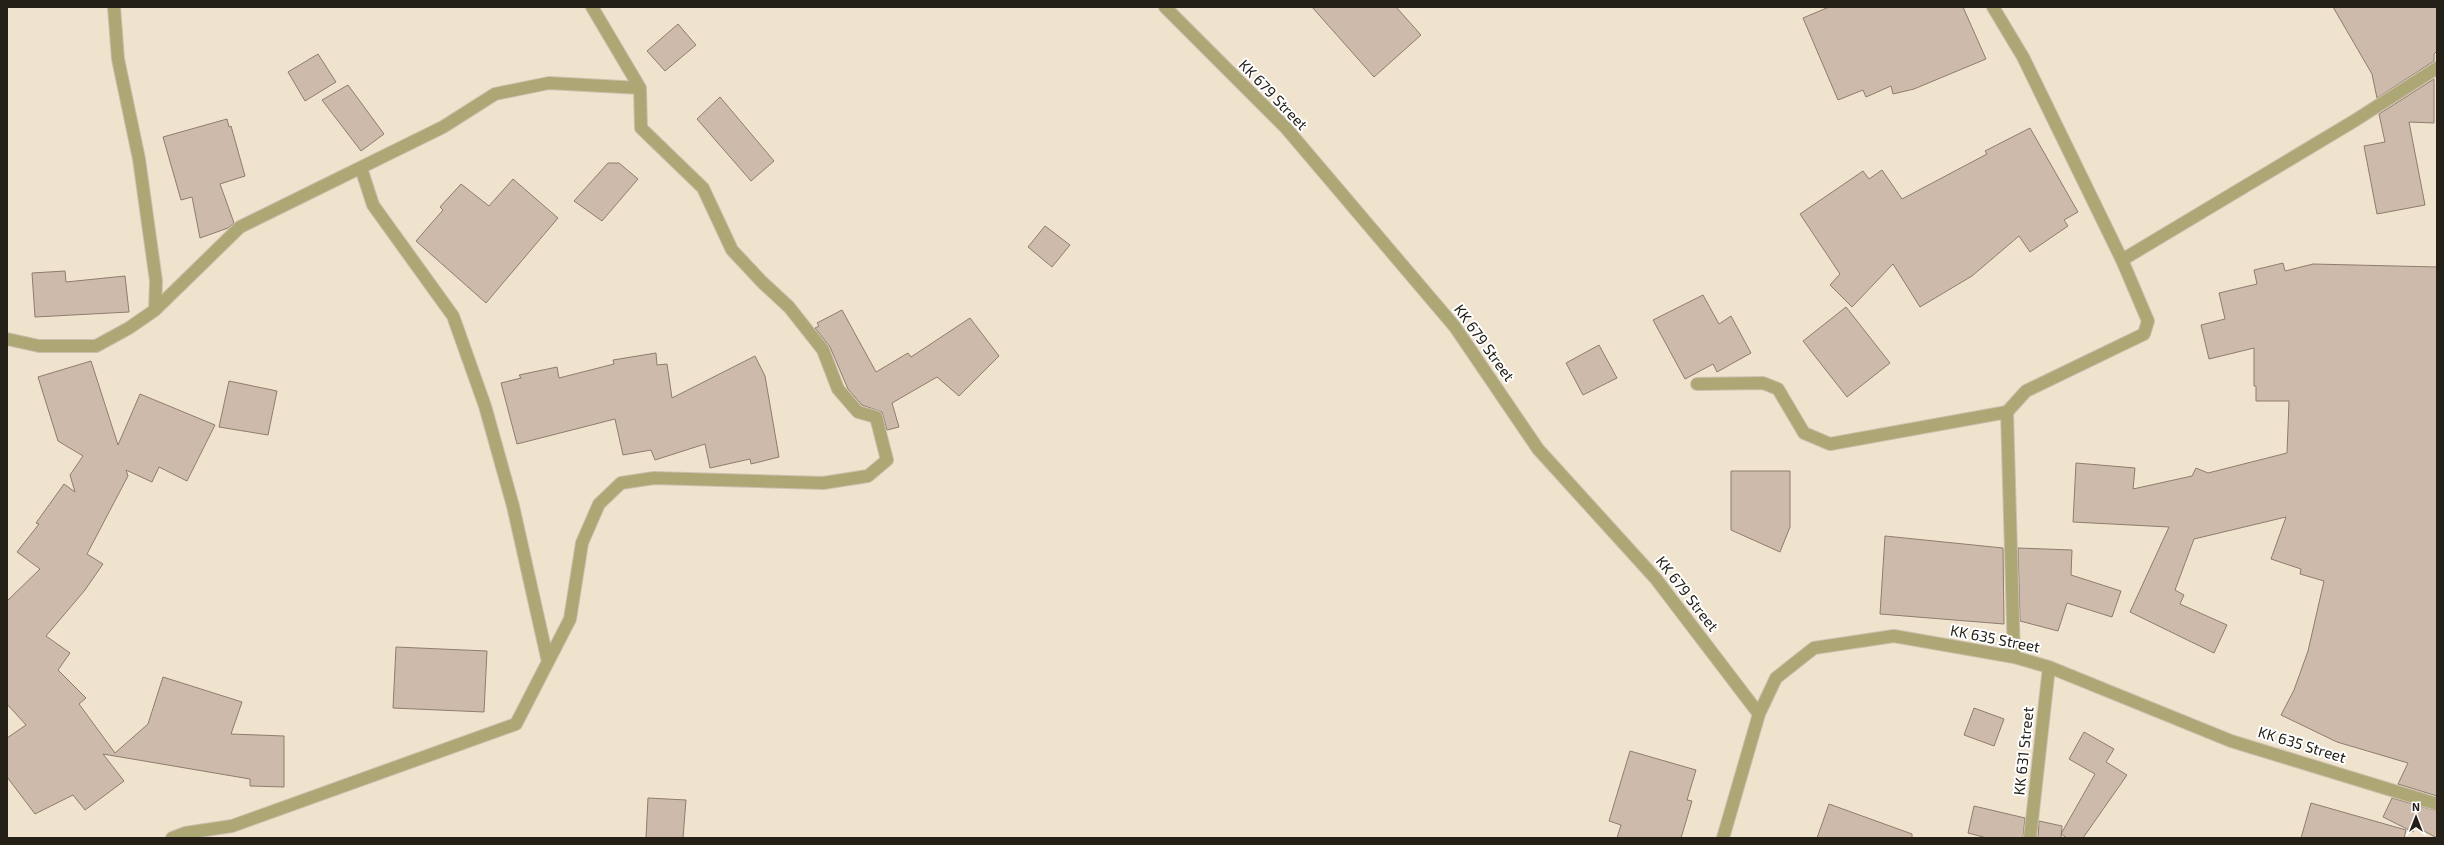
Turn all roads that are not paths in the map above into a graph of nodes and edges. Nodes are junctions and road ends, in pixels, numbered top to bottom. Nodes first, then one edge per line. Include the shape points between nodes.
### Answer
1 (114, 7) edge
2 (592, 7) edge
3 (1165, 7) edge
4 (1993, 7) edge
5 (2437, 68) edge
6 (640, 88) junction
7 (361, 168) junction
8 (2122, 260) junction
9 (156, 310) junction
10 (7, 339) edge
11 (1697, 384) dead end
12 (2007, 412) junction
13 (2014, 657) junction
14 (548, 662) junction
15 (2049, 667) junction
16 (1759, 714) junction
17 (2437, 804) edge
18 (172, 838) edge
19 (1723, 838) edge
20 (2030, 838) edge

1 - 9 street via 118,58 139,159 156,281
2 - 6 street
3 - 16 street, KK 679 Street via 1286,128 1455,327 1538,449 1656,579
4 - 8 street via 2023,57
5 - 8 street via 2354,121
6 - 7 street via 549,83 495,94 443,127
6 - 14 street via 642,128 703,188 732,250 789,307 823,350 838,389 858,412 876,417 887,460 868,476 823,483 654,478 621,483 599,504 582,543 570,619
7 - 9 street via 240,227
7 - 14 street via 373,205 453,316 485,406 513,506
8 - 12 street via 2148,321 2144,334 2026,391
9 - 10 street via 96,346 40,346
11 - 12 street via 1763,383 1778,389 1804,433 1830,444
12 - 13 street
13 - 15 street, KK 635 Street
13 - 16 street, KK 635 Street via 1894,636 1814,648 1776,678
14 - 18 street via 516,724 232,826
15 - 17 street, KK 635 Street via 2231,741
15 - 20 street, KK 631 Street
16 - 19 street, KK 635 Street

